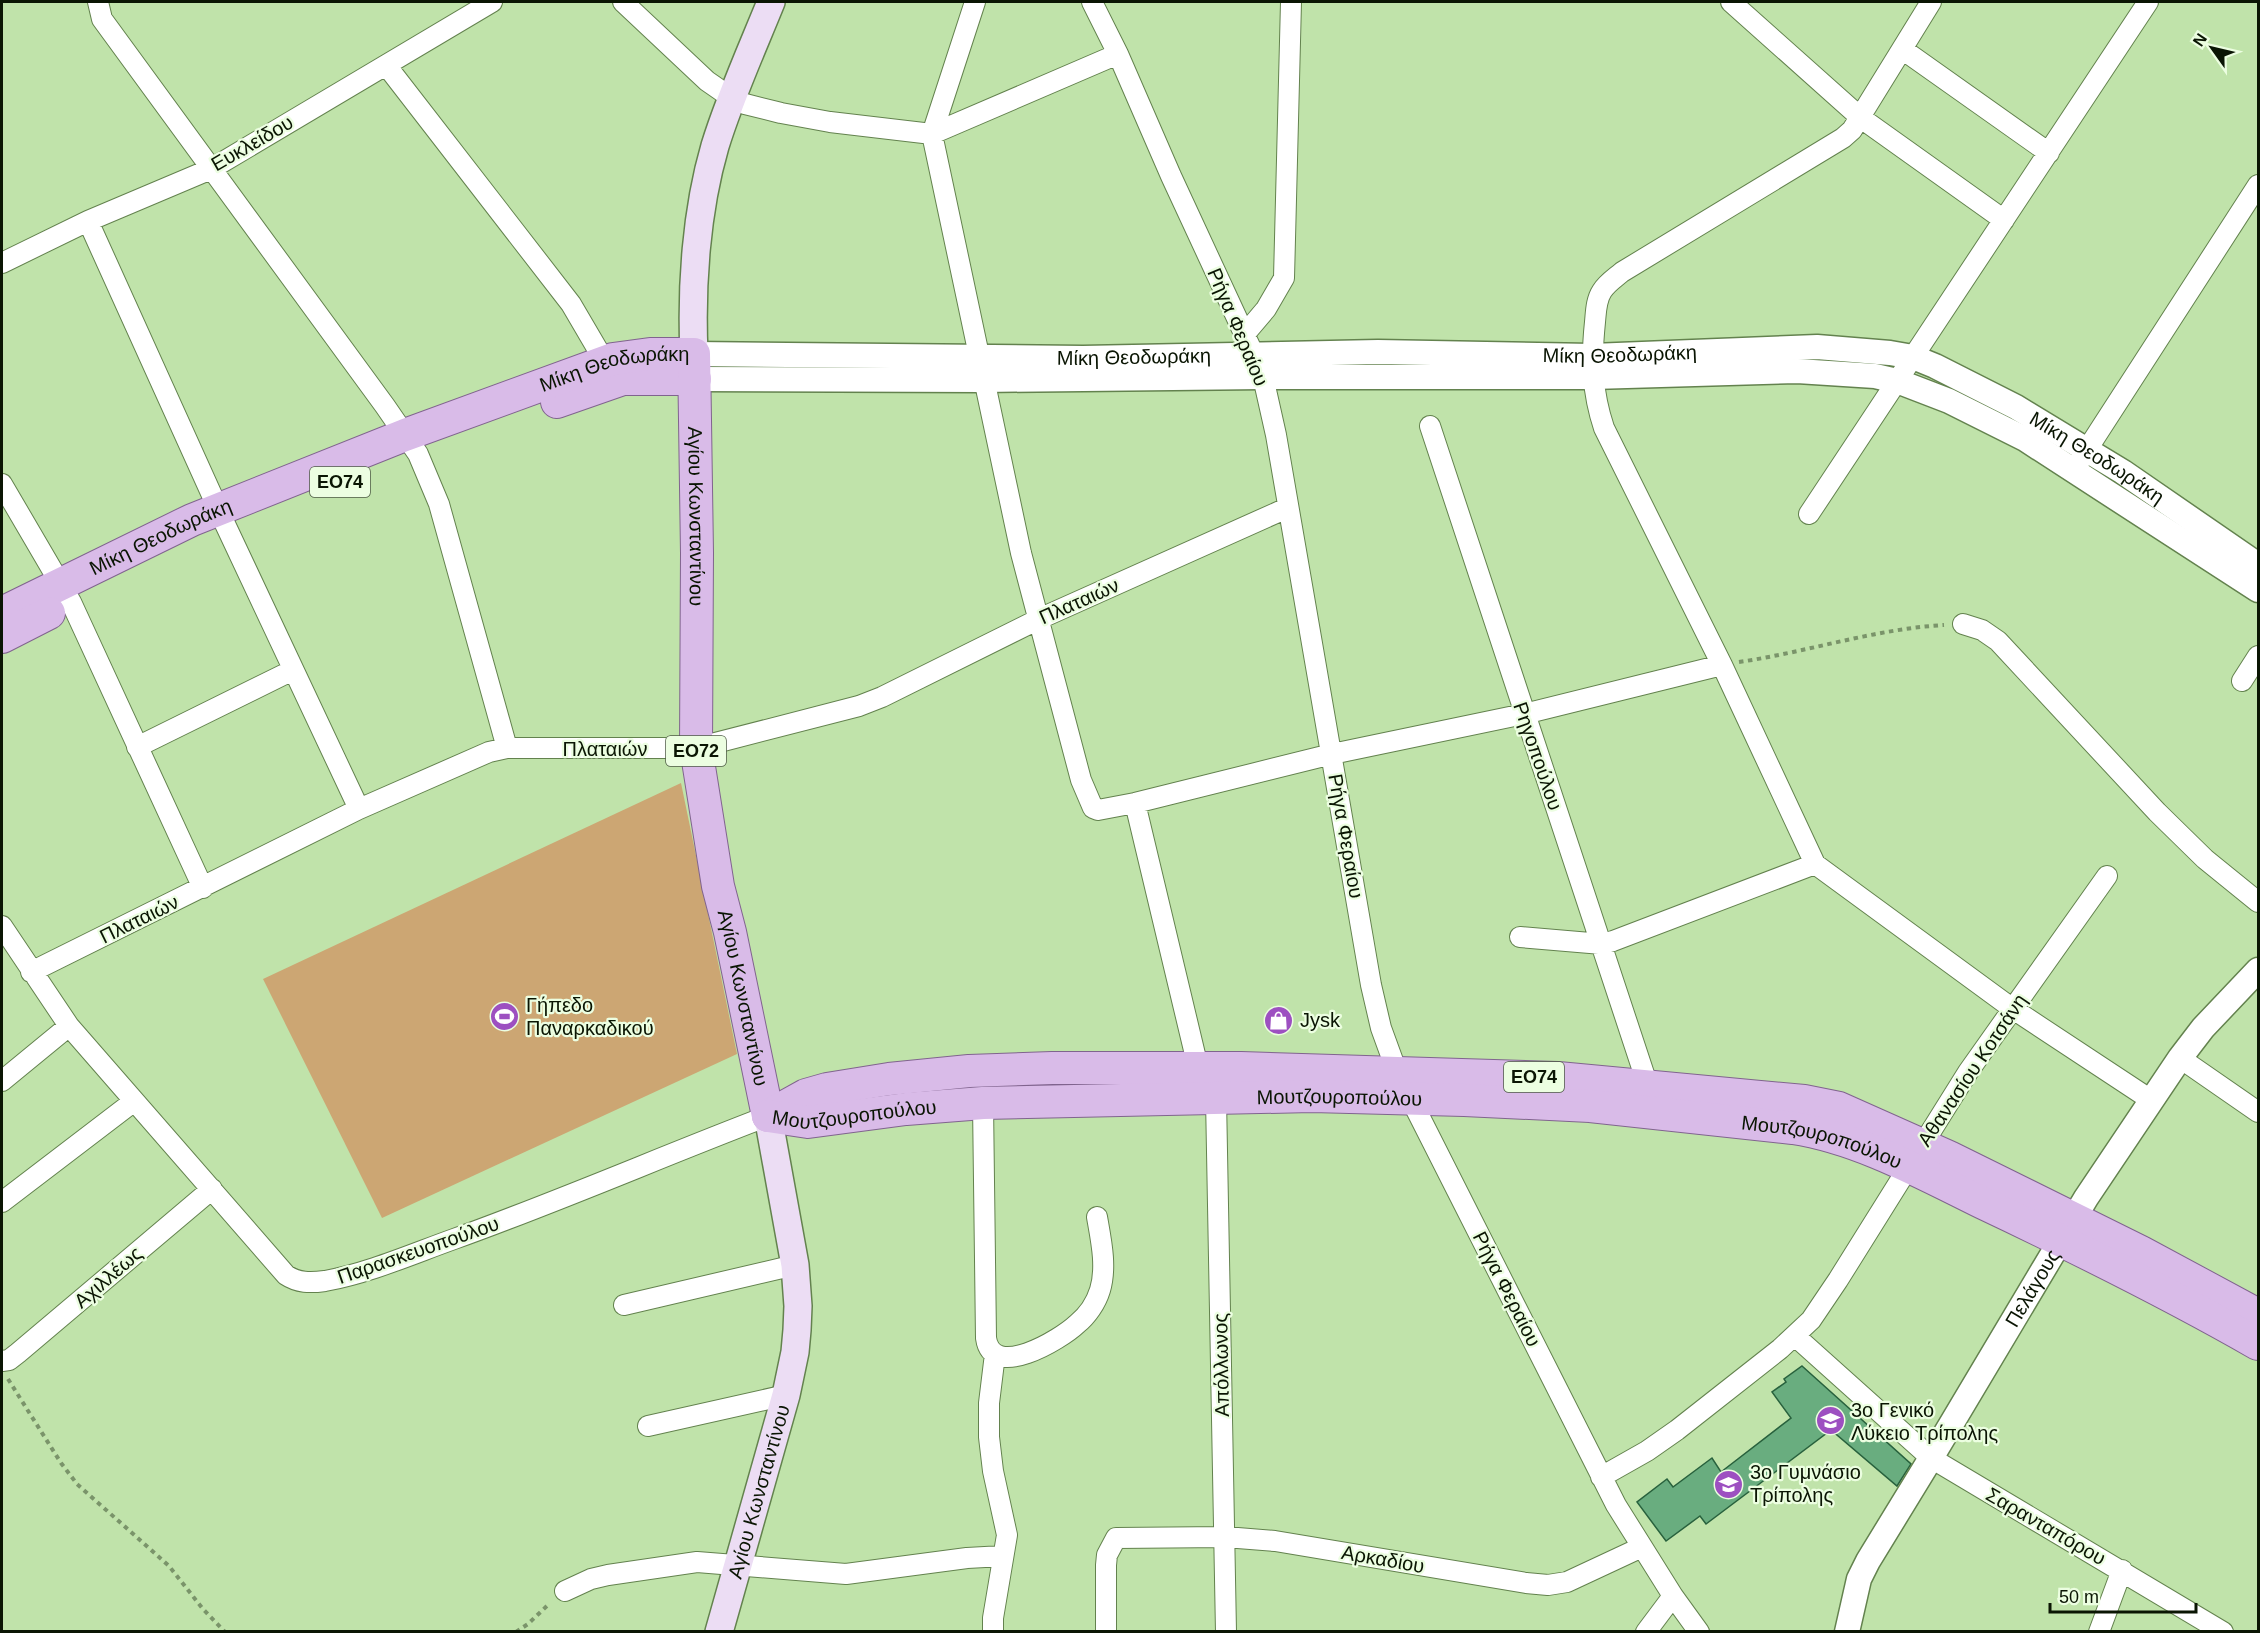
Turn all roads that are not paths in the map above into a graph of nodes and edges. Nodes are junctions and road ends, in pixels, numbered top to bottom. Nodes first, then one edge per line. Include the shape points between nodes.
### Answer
1 (98, 2) edge
2 (492, 2) edge
3 (623, 2) edge
4 (771, 2) edge
5 (975, 2) edge
6 (1092, 2) edge
7 (1292, 2) edge
8 (1731, 2) edge
9 (1932, 2) edge
10 (2148, 2) edge
11 (1902, 49) junction
12 (1118, 54) junction
13 (386, 65) junction
14 (733, 99) junction
15 (1861, 118) junction
16 (932, 134) junction
17 (2049, 153) junction
18 (211, 169) junction
19 (2259, 185) edge
20 (2004, 220) junction
21 (88, 221) junction
22 (2, 263) edge
23 (1254, 356) junction
24 (1913, 357) junction
25 (605, 362) junction
26 (695, 366) junction
27 (1592, 366) junction
28 (981, 369) junction
29 (1897, 381) junction
30 (1430, 426) dead end
31 (411, 445) junction
32 (2080, 459) junction
33 (2, 484) edge
34 (1287, 508) junction
35 (1809, 514) dead end
36 (222, 516) junction
37 (2259, 565) edge
38 (2259, 590) edge
39 (66, 592) junction
40 (2, 612) edge
41 (1039, 619) junction
42 (1963, 624) road end
43 (2, 637) edge
44 (2259, 656) edge
45 (1722, 665) junction
46 (293, 670) junction
47 (2242, 681) dead end
48 (1524, 714) junction
49 (137, 747) junction
50 (507, 748) junction
51 (696, 748) junction
52 (1332, 754) junction
53 (1135, 803) junction
54 (359, 810) junction
55 (1815, 864) junction
56 (2107, 876) dead end
57 (203, 888) junction
58 (2259, 902) edge
59 (2, 926) edge
60 (1520, 936) dead end
61 (1602, 944) junction
62 (2259, 970) edge
63 (31, 972) junction
64 (2013, 1009) junction
65 (69, 1026) junction
66 (2180, 1058) junction
67 (1198, 1067) junction
68 (2, 1081) edge
69 (1404, 1085) junction
70 (1648, 1086) junction
71 (1216, 1098) junction
72 (2151, 1100) junction
73 (133, 1102) junction
74 (983, 1103) junction
75 (2259, 1112) edge
76 (768, 1116) junction
77 (1915, 1156) junction
78 (212, 1189) junction
79 (2, 1202) edge
80 (1097, 1217) dead end
81 (2067, 1230) junction
82 (795, 1265) junction
83 (624, 1305) dead end
84 (2259, 1315) edge
85 (1795, 1336) junction
86 (2259, 1344) edge
87 (995, 1354) junction
88 (3, 1368) edge
89 (786, 1395) junction
90 (648, 1426) dead end
91 (1931, 1458) junction
92 (1601, 1477) junction
93 (1225, 1537) junction
94 (1642, 1547) junction
95 (1003, 1556) junction
96 (738, 1565) junction
97 (2122, 1570) junction
98 (565, 1591) road end
99 (1672, 1596) junction
100 (719, 1632) edge
101 (993, 1632) edge
102 (1106, 1632) edge
103 (1226, 1632) edge
104 (1646, 1632) edge
105 (1699, 1632) edge
106 (1847, 1632) edge
107 (2099, 1632) edge
108 (2223, 1632) edge

1 - 18 street via 102,19
2 - 13 street, Ευκλείδου
3 - 14 street via 692,68
4 - 14 main road, ΕΟ72
5 - 16 street
6 - 12 street, Ρήγα Φεραίου
7 - 23 street via 1284,278 1266,309
8 - 15 street
9 - 11 street
10 - 17 street
11 - 15 street
11 - 17 street
12 - 16 street
12 - 23 street, Ρήγα Φεραίου
13 - 18 street, Ευκλείδου
13 - 25 street via 571,304
14 - 16 street via 790,115
14 - 26 main road, ΕΟ72 via 715,147 696,257
15 - 20 street
15 - 27 street via 1843,138 1608,284 1596,304
16 - 28 street
17 - 20 street
18 - 21 street, Ευκλείδου
18 - 31 street
19 - 32 street
20 - 24 street
21 - 22 street, Ευκλείδου
21 - 36 street
23 - 27 street, Μίκη Θεοδωράκη via 1378,352
23 - 28 street, Μίκη Θεοδωράκη
23 - 34 street, Ρήγα Φεραίου via 1276,435
24 - 27 street, Μίκη Θεοδωράκη via 1817,347
24 - 29 street
24 - 32 street, Μίκη Θεοδωράκη via 1994,394
25 - 26 main road, Μίκη Θεοδωράκη / ΕΟ74 via 650,354
25 - 31 main road, Μίκη Θεοδωράκη / ΕΟ74
26 - 28 street, Μίκη Θεοδωράκη
26 - 31 main road, Μίκη Θεοδωράκη / ΕΟ74 via 613,382
26 - 51 main road, Αγίου Κωνσταντίνου / ΕΟ72
27 - 29 street, Μίκη Θεοδωράκη via 1797,371
27 - 45 street via 1598,409 1613,447
28 - 41 street
29 - 32 street, Μίκη Θεοδωράκη
29 - 35 street
30 - 48 street, Ρηγοπούλου
31 - 36 main road, Μίκη Θεοδωράκη / ΕΟ74
31 - 50 street via 439,504
32 - 37 street, Μίκη Θεοδωράκη
32 - 38 street, Μίκη Θεοδωράκη
33 - 39 street
34 - 41 street, Πλαταιών
34 - 52 street, Ρήγα Φεραίου
36 - 39 main road, Μίκη Θεοδωράκη / ΕΟ74
36 - 46 street
39 - 40 main road, Μίκη Θεοδωράκη / ΕΟ74
39 - 43 main road, Μίκη Θεοδωράκη / ΕΟ74
39 - 49 street
41 - 51 street, Πλαταιών via 859,706
41 - 53 street via 1091,806 1098,810
42 - 58 street via 1998,641 2157,812 2205,859
44 - 47 street
45 - 48 street
45 - 55 street
46 - 49 street
46 - 54 street
48 - 52 street
48 - 61 street, Ρηγοπούλου
49 - 57 street
50 - 51 street, Πλαταιών
50 - 54 street, Πλαταιών via 469,759
51 - 76 main road, Αγίου Κωνσταντίνου / ΕΟ72 via 718,886
52 - 53 street
52 - 69 street, Ρήγα Φεραίου via 1375,1005
53 - 67 street
54 - 57 street, Πλαταιών
55 - 61 street
55 - 64 street
56 - 64 street, Αθανασίου Κοτσάνη
57 - 63 street, Πλαταιών
59 - 63 street, Παρασκευοπούλου
60 - 61 street
61 - 70 street, Ρηγοπούλου
62 - 66 street, Πελάγους
63 - 65 street, Παρασκευοπούλου
64 - 72 street
64 - 77 street, Αθανασίου Κοτσάνη
65 - 68 street
65 - 73 street, Παρασκευοπούλου
66 - 72 street, Πελάγους
66 - 75 street
67 - 69 main road, Μουτζουροπούλου / ΕΟ74
67 - 71 street
67 - 76 main road, Μουτζουροπούλου / ΕΟ74 via 969,1071 889,1079 806,1095
69 - 70 main road, Μουτζουροπούλου / ΕΟ74 via 1558,1078
69 - 71 main road, Μουτζουροπούλου / ΕΟ74 via 1312,1096
69 - 77 main road, Μουτζουροπούλου / ΕΟ74 via 1793,1128
69 - 92 street, Ρήγα Φεραίου
70 - 77 main road, Μουτζουροπούλου / ΕΟ74 via 1831,1106 1871,1121
71 - 74 main road, Μουτζουροπούλου / ΕΟ74
71 - 93 street, Απόλλωνος
72 - 81 street, Πελάγους
73 - 78 street, Παρασκευοπούλου
73 - 79 street
74 - 76 main road, Μουτζουροπούλου / ΕΟ74 via 808,1122
74 - 87 street via 986,1338
76 - 78 street, Παρασκευοπούλου via 502,1222 362,1272 325,1281 304,1283 286,1275
76 - 82 main road, Αγίου Κωνσταντίνου
77 - 81 main road, Μουτζουροπούλου / ΕΟ74
77 - 85 street, Αθανασίου Κοτσάνη via 1827,1298
78 - 88 street, Αχιλλέως
80 - 87 street via 1102,1272 1100,1290 1091,1308 1078,1324 1038,1350 1011,1357
81 - 84 main road, Μουτζουροπούλου / ΕΟ74
81 - 86 main road, Μουτζουροπούλου / ΕΟ74
81 - 91 street, Πελάγους
82 - 83 street
82 - 89 main road, Αγίου Κωνσταντίνου via 797,1330
85 - 91 street, Σαρανταπόρου
85 - 92 street, Αθανασίου Κοτσάνη via 1677,1430
87 - 95 street via 989,1437 1007,1535
89 - 90 street
89 - 96 main road, Αγίου Κωνσταντίνου
91 - 97 street, Σαρανταπόρου
91 - 106 street, Πελάγους via 1863,1570
92 - 94 street, Ρήγα Φεραίου
93 - 94 street, Αρκαδίου via 1275,1541 1548,1585 1567,1582
93 - 102 street, Αρκαδίου via 1116,1538 1107,1555
93 - 103 street, Απόλλωνος
94 - 99 street, Ρήγα Φεραίου
95 - 96 street via 846,1574
95 - 101 street
96 - 98 street via 697,1562 648,1568 591,1579
96 - 100 main road, Αγίου Κωνσταντίνου
97 - 107 street
97 - 108 street, Σαρανταπόρου
99 - 104 street
99 - 105 street, Ρήγα Φεραίου

